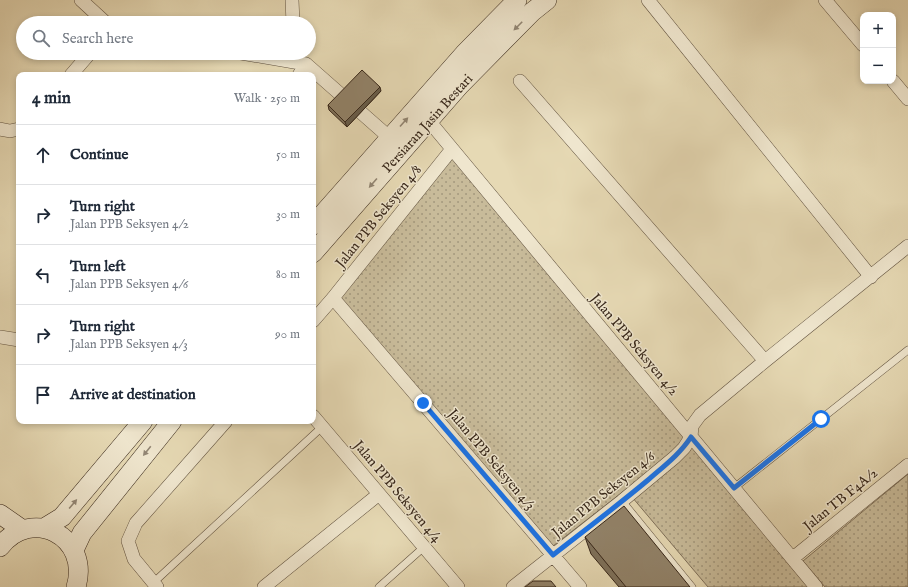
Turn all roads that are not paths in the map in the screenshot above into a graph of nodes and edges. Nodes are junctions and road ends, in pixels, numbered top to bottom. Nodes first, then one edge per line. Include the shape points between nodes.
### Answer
1 (81, 0) edge
2 (292, 0) edge
3 (517, 0) edge
4 (547, 0) edge
5 (648, 0) edge
6 (825, 0) edge
7 (98, 16) edge
8 (293, 16) edge
9 (860, 41) edge
10 (84, 60) edge
11 (280, 60) edge
12 (302, 64) edge
13 (74, 72) edge
14 (312, 72) edge
15 (316, 76) edge
16 (520, 81) dead end
17 (896, 84) edge
18 (908, 99) edge
19 (429, 121) junction
20 (0, 129) edge
21 (16, 129) edge
22 (390, 138) junction
23 (452, 149) junction
24 (316, 222) edge
25 (908, 246) edge
26 (316, 250) edge
27 (871, 277) junction
28 (333, 298) junction
29 (316, 318) edge
30 (0, 337) edge
31 (16, 340) edge
32 (908, 350) edge
33 (765, 361) junction
34 (316, 420) edge
35 (141, 424) edge
36 (170, 424) edge
37 (223, 424) edge
38 (322, 427) junction
39 (691, 437) junction
40 (908, 465) edge
41 (734, 488) junction
42 (379, 494) junction
43 (622, 501) junction
44 (0, 514) edge
45 (44, 528) junction
46 (23, 530) junction
47 (0, 547) edge
48 (424, 547) junction
49 (74, 550) junction
50 (553, 555) junction
51 (793, 558) junction
52 (80, 583) edge
53 (155, 585) edge
54 (264, 587) edge
55 (379, 587) edge
56 (458, 587) edge
57 (513, 587) edge
58 (580, 587) edge
59 (692, 587) edge
60 (816, 587) edge

1 - 7 street
2 - 8 street
22 -> 3 street, Persiaran Jasin Bestari via 464,54
4 -> 19 street, Persiaran Jasin Bestari via 460,85
5 - 27 street
6 - 9 street
10 - 13 street
11 - 12 street
12 - 14 street
15 - 22 street
16 - 33 street
17 - 18 street
19 - 23 street, Jalan PPB Seksyen 4/2
19 -> 26 street, Persiaran Jasin Bestari
20 - 21 street
22 - 24 street, Persiaran Jasin Bestari
23 - 28 street, Jalan PPB Seksyen 4/8
23 - 39 street, Jalan PPB Seksyen 4/2
25 - 27 street, Jalan PPB Seksyen 4/6
27 - 33 street, Jalan PPB Seksyen 4/6
28 - 29 street, Jalan PPB Seksyen 4/8
28 - 50 street, Jalan PPB Seksyen 4/3
30 - 31 street
32 - 41 lane
33 - 39 street, Jalan PPB Seksyen 4/6 via 700,415 692,426
34 - 38 street, Jalan PPB Seksyen 4/4
45 -> 35 street via 62,517
36 -> 49 street via 82,533
37 - 53 street via 136,523 128,541 134,559
38 - 42 street, Jalan PPB Seksyen 4/4
38 - 53 lane
39 - 41 street, Jalan PPB Seksyen 4/2
39 - 43 street, Jalan PPB Seksyen 4/6 via 680,452
40 - 51 street, Jalan TB F4A/2
41 - 51 street, Jalan PPB Seksyen 4/2
42 - 48 street, Jalan PPB Seksyen 4/4
42 - 54 street
43 - 50 street, Jalan PPB Seksyen 4/6
43 - 59 lane
44 - 46 street
45 - 46 street
45 - 49 street via 61,536
46 - 47 street via 5,540
48 - 55 lane
48 - 56 street, Jalan PPB Seksyen 4/4
49 - 52 street
50 - 57 street, Jalan PPB Seksyen 4/6
50 - 58 street, Jalan PPB Seksyen 4/3
51 - 60 street, Jalan PPB Seksyen 4/2

